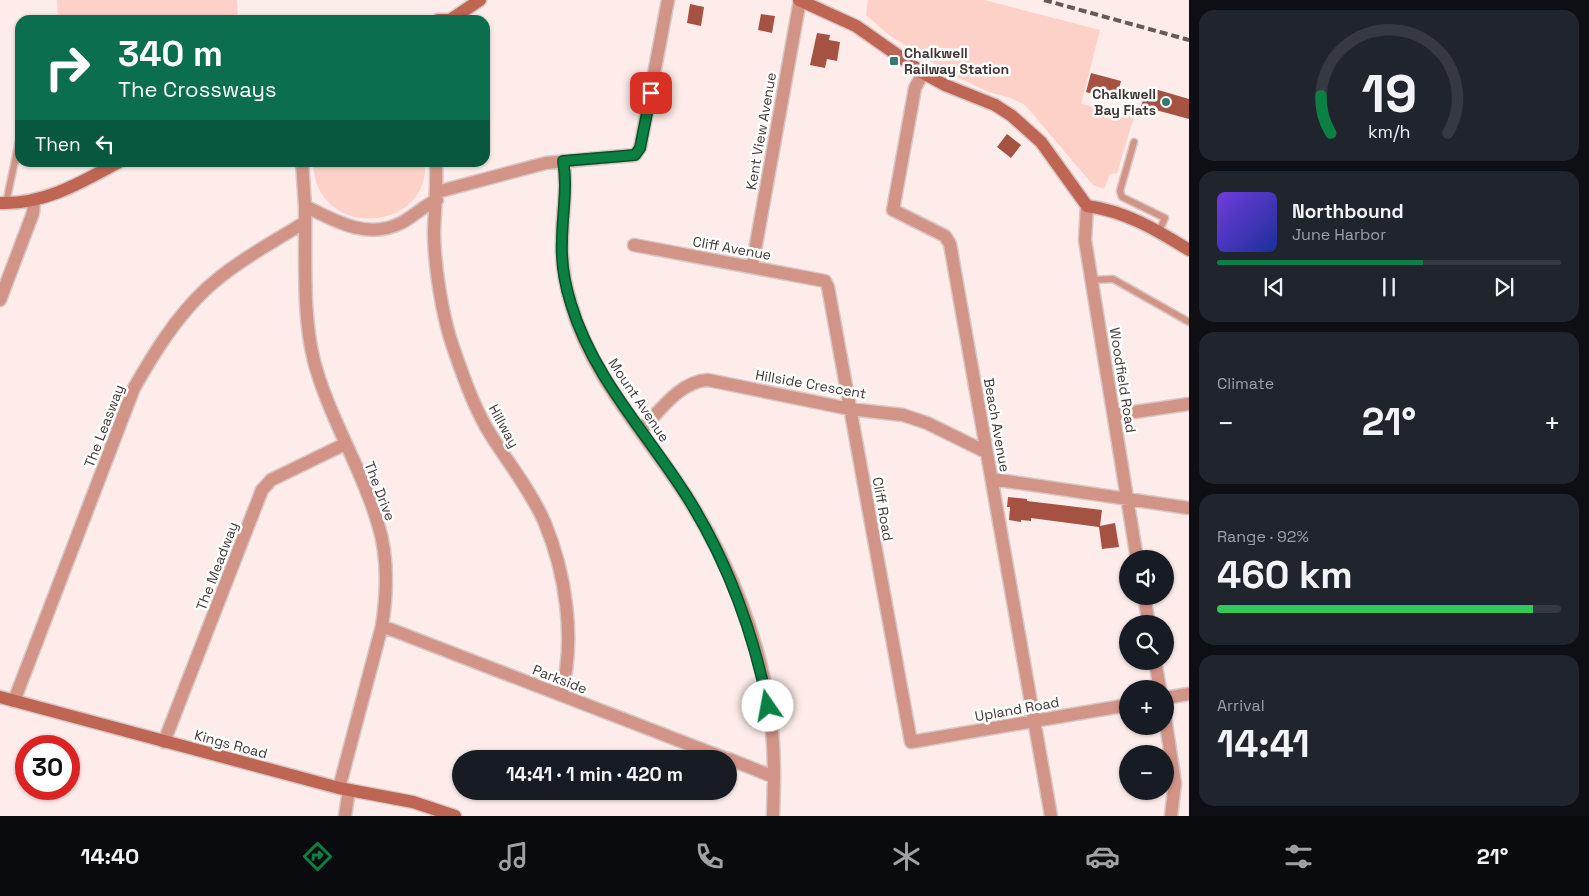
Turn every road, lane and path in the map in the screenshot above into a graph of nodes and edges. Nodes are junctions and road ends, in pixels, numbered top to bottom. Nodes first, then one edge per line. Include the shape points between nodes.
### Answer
1 (480, 0) edge
2 (668, 0) edge
3 (800, 0) edge
4 (458, 15) edge
5 (922, 73) junction
6 (1134, 142) dead end
7 (15, 156) edge
8 (563, 161) junction
9 (110, 167) edge
10 (302, 167) edge
11 (436, 167) edge
12 (437, 196) junction
13 (34, 200) junction
14 (3, 203) edge
15 (305, 206) junction
16 (1087, 206) junction
17 (305, 222) junction
18 (1159, 231) junction
19 (634, 245) dead end
20 (1189, 250) edge
21 (752, 267) junction
22 (1092, 280) junction
23 (825, 281) joint
24 (0, 300) edge
25 (1189, 322) edge
26 (1189, 404) edge
27 (850, 409) junction
28 (1114, 415) junction
29 (641, 430) junction
30 (345, 444) junction
31 (986, 452) junction
32 (992, 479) junction
33 (1127, 499) junction
34 (1189, 508) edge
35 (1136, 550) edge
36 (382, 626) junction
37 (1189, 694) edge
38 (561, 695) junction
39 (1174, 696) edge
40 (0, 697) edge
41 (14, 701) junction
42 (1119, 707) edge
43 (1034, 722) junction
44 (1168, 735) edge
45 (164, 742) junction
46 (911, 742) joint
47 (705, 750) edge
48 (737, 763) edge
49 (774, 777) junction
50 (344, 789) junction
51 (345, 816) edge
52 (455, 816) edge
53 (773, 816) edge
54 (1051, 816) edge
55 (1172, 816) edge

1 - 4 street
2 - 8 street via 640,148 629,157
3 - 5 street via 856,26
3 - 21 street, Kent View Avenue
5 - 16 street via 995,105 1027,127
5 - 31 street, Beach Avenue via 915,88 894,210 948,239
6 - 18 lane via 1120,191 1122,197 1165,218
7 - 14 lane
8 - 12 street via 520,169
8 - 29 street, Mount Avenue via 562,257 571,304 598,368
9 - 13 street via 79,184
10 - 15 street, The Drive
11 - 12 street, Hillway
12 - 15 street via 401,223 389,228 366,230 340,224
12 - 38 street, Hillway via 434,232 441,298 452,345 485,425 543,519 556,559 567,625 565,679
13 - 14 street
13 - 24 street via 33,213
15 - 17 street, The Drive
16 - 18 street via 1121,214
16 - 22 street, Woodfield Road via 1085,240
17 - 30 street, The Drive via 308,332 315,362
17 - 41 street, The Leasway via 233,267 207,288 169,332 148,363 134,388
18 - 20 street
19 - 21 street, Cliff Avenue
21 - 23 street, Cliff Avenue
22 - 25 lane via 1112,279
22 - 28 street, Woodfield Road
23 - 27 street, Cliff Road
26 - 28 street
27 - 29 street, Hillside Crescent via 708,380 698,381 678,392
27 - 31 street, Hillside Crescent via 903,416 927,423
27 - 46 street, Cliff Road
28 - 33 street, Woodfield Road
29 - 49 street, Mount Avenue via 714,542 740,603 770,712
30 - 36 street, The Drive via 382,541 385,606
30 - 45 street, The Meadway via 271,480 262,490
31 - 32 street, Beach Avenue
32 - 33 street
32 - 43 street, Beach Avenue
33 - 34 street
33 - 35 street, Woodfield Road
36 - 38 street, Parkside
36 - 50 street, The Drive
37 - 39 street
38 - 47 street, Parkside
40 - 41 street, Kings Road
41 - 45 street, Kings Road
42 - 43 street, Upland Road
43 - 46 street, Upland Road
43 - 54 street, Beach Avenue
44 - 55 street via 1175,783
45 - 50 street, Kings Road
48 - 49 street, Parkside
49 - 53 street, Mount Avenue
50 - 51 street, The Drive
50 - 52 street, Kings Road via 413,802

